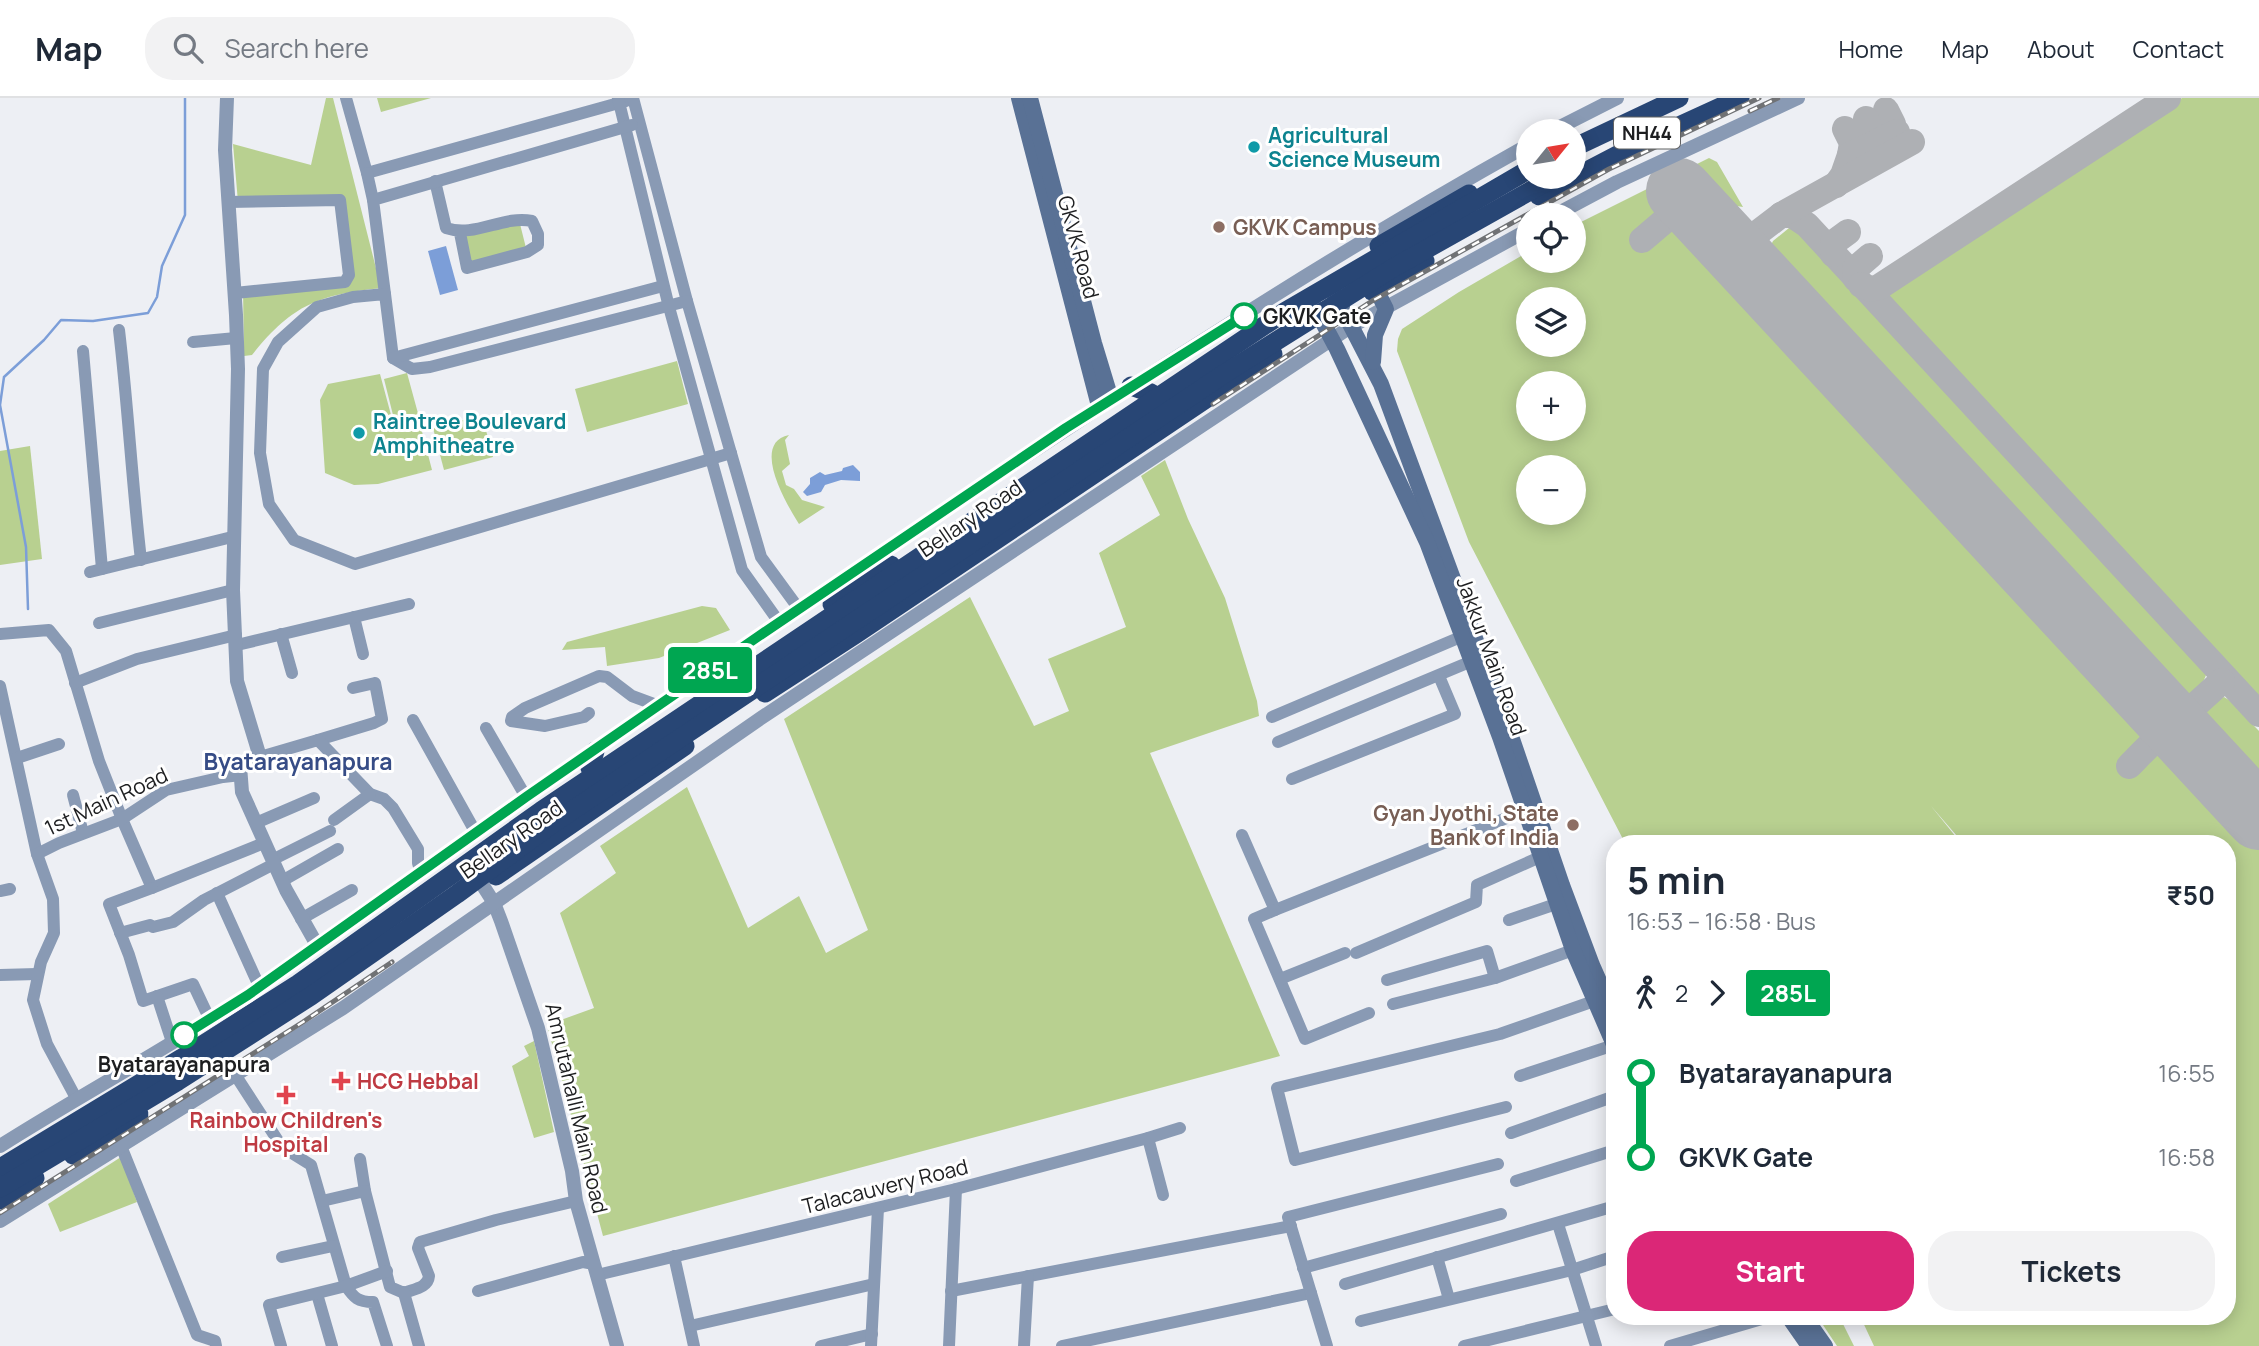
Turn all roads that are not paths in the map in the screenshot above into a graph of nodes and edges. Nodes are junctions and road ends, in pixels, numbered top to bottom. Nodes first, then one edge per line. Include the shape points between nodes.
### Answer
1 (227, 98) edge
2 (346, 98) edge
3 (1018, 98) edge
4 (1030, 98) edge
5 (1617, 98) edge
6 (1654, 98) edge
7 (1679, 98) edge
8 (1722, 98) edge
9 (1740, 98) edge
10 (1798, 98) edge
11 (633, 99) edge
12 (618, 101) edge
13 (1576, 119) edge
14 (639, 122) junction
15 (625, 127) junction
16 (1586, 132) edge
17 (1586, 142) edge
18 (1516, 152) edge
19 (1586, 162) edge
20 (1516, 169) edge
21 (367, 173) junction
22 (1516, 177) edge
23 (435, 181) junction
24 (1534, 189) edge
25 (373, 200) junction
26 (228, 202) junction
27 (1578, 203) edge
28 (460, 233) junction
29 (1516, 237) edge
30 (1322, 273) junction
31 (1303, 285) junction
32 (663, 286) junction
33 (1376, 289) junction
34 (235, 293) junction
35 (385, 294) junction
36 (687, 301) junction
37 (669, 307) junction
38 (1386, 309) junction
39 (1348, 317) junction
40 (1322, 321) junction
41 (119, 330) dead end
42 (236, 338) junction
43 (1332, 339) junction
44 (193, 342) dead end
45 (83, 351) dead end
46 (393, 358) junction
47 (1373, 367) junction
48 (1131, 386) junction
49 (1152, 393) junction
50 (1105, 403) junction
51 (731, 453) junction
52 (711, 460) junction
53 (232, 537) junction
54 (141, 560) junction
55 (233, 590) junction
56 (409, 604) dead end
57 (799, 609) junction
58 (354, 617) junction
59 (779, 622) junction
60 (99, 623) dead end
61 (0, 634) edge
62 (281, 634) junction
63 (1463, 636) junction
64 (237, 640) junction
65 (363, 654) dead end
66 (1472, 661) junction
67 (292, 673) dead end
68 (1439, 676) junction
69 (75, 683) junction
70 (0, 686) edge
71 (353, 688) dead end
72 (659, 706) junction
73 (589, 713) dead end
74 (1272, 717) dead end
75 (412, 720) dead end
76 (486, 728) dead end
77 (318, 740) junction
78 (1278, 742) dead end
79 (59, 744) dead end
80 (260, 757) junction
81 (17, 758) junction
82 (592, 760) junction
83 (241, 775) junction
84 (1292, 779) dead end
85 (370, 794) junction
86 (74, 795) dead end
87 (314, 797) dead end
88 (526, 797) junction
89 (1524, 811) junction
90 (122, 819) junction
91 (256, 823) junction
92 (83, 833) junction
93 (476, 833) junction
94 (1242, 835) dead end
95 (264, 843) junction
96 (338, 849) dead end
97 (37, 854) junction
98 (464, 856) junction
99 (1540, 857) junction
100 (273, 862) junction
101 (421, 873) junction
102 (282, 881) junction
103 (483, 886) junction
104 (152, 888) junction
105 (352, 890) dead end
106 (217, 893) junction
107 (1556, 893) junction
108 (494, 903) junction
109 (1275, 910) junction
110 (301, 919) junction
111 (1509, 920) dead end
112 (120, 933) junction
113 (317, 945) junction
114 (1573, 950) junction
115 (37, 974) junction
116 (0, 975) edge
117 (1495, 978) junction
118 (1280, 979) junction
119 (1387, 980) dead end
120 (259, 986) junction
121 (157, 996) junction
122 (1606, 997) edge
123 (1594, 1001) junction
124 (1393, 1004) dead end
125 (1369, 1013) dead end
126 (210, 1020) junction
127 (1606, 1027) edge
128 (172, 1042) junction
129 (1606, 1049) edge
130 (236, 1076) junction
131 (1520, 1076) dead end
132 (76, 1098) junction
133 (1606, 1099) edge
134 (1506, 1107) dead end
135 (1180, 1128) dead end
136 (1511, 1133) dead end
137 (1148, 1138) junction
138 (0, 1146) edge
139 (121, 1146) junction
140 (1606, 1153) edge
141 (0, 1158) edge
142 (360, 1160) dead end
143 (1499, 1164) dead end
144 (0, 1168) edge
145 (1516, 1181) dead end
146 (0, 1188) edge
147 (956, 1189) junction
148 (365, 1191) junction
149 (1163, 1195) dead end
150 (0, 1200) edge
151 (322, 1201) junction
152 (576, 1201) junction
153 (878, 1208) junction
154 (1606, 1209) edge
155 (1501, 1214) dead end
156 (0, 1221) edge
157 (1558, 1224) junction
158 (1291, 1226) junction
159 (333, 1246) junction
160 (674, 1256) junction
161 (282, 1257) dead end
162 (1437, 1257) junction
163 (1606, 1259) edge
164 (1304, 1268) junction
165 (595, 1269) junction
166 (1572, 1269) junction
167 (387, 1271) junction
168 (1028, 1276) junction
169 (874, 1284) junction
170 (1345, 1284) dead end
171 (345, 1286) junction
172 (478, 1291) dead end
173 (951, 1291) junction
174 (404, 1293) junction
175 (1311, 1293) junction
176 (317, 1294) junction
177 (1449, 1300) junction
178 (1606, 1311) edge
179 (1587, 1316) junction
180 (1361, 1321) dead end
181 (1741, 1325) edge
182 (1794, 1325) edge
183 (1810, 1325) edge
184 (690, 1326) junction
185 (871, 1340) edge
186 (1120, 1340) edge
187 (216, 1346) edge
188 (281, 1346) edge
189 (332, 1346) edge
190 (387, 1346) edge
191 (419, 1346) edge
192 (617, 1346) edge
193 (694, 1346) edge
194 (821, 1346) edge
195 (949, 1346) edge
196 (1024, 1346) edge
197 (1062, 1346) edge
198 (1327, 1346) edge
199 (1467, 1346) edge
200 (1597, 1346) edge
201 (1670, 1346) edge
202 (1809, 1346) edge
203 (1825, 1346) edge

1 - 26 street
2 - 21 street
3 - 50 main road, GKVK Road
4 - 50 main road, GKVK Road via 1094,343
5 - 13 street
6 - 16 highway
7 - 17 highway, NH44
8 - 19 highway, NH44
9 - 33 highway, Bellary Road via 1560,185
10 - 27 street
11 - 12 street
11 - 14 street
12 - 15 street
12 - 21 street
14 - 15 street
14 - 36 street
15 - 23 street
15 - 32 street
18 - 30 street via 1422,204
20 - 30 highway, Bellary Road
21 - 25 street
22 - 144 highway, Bellary Road, bridge via 1286,312 608,765 298,984
23 - 25 street
23 - 28 street via 446,228
24 - 146 highway, Bellary Road, bridge via 1393,268 1227,372 552,824 311,996
25 - 35 street
26 - 34 street
26 - 34 street via 340,200 349,275 345,282
28 - 28 street via 520,218 533,221 538,245 467,268
29 - 38 street
30 - 31 highway, Bellary Road
30 - 39 main road, Jakkur Main Road
31 - 40 main road, Jakkur Main Road
31 - 48 street
31 - 49 highway, Bellary Road
32 - 37 street
32 - 46 street
33 - 38 main road
33 - 39 highway, Bellary Road
34 - 42 street
35 - 46 street
35 - 52 street via 317,307 278,342 263,369 260,453 269,504 293,540 355,564
36 - 37 street
36 - 51 street
37 - 46 street via 430,367 412,369
37 - 52 street
38 - 39 street
38 - 47 main road via 1375,335
39 - 40 highway, Bellary Road
39 - 43 street
39 - 47 main road, Jakkur Main Road
40 - 43 main road, Jakkur Main Road
40 - 103 highway, Bellary Road
41 - 54 street
42 - 44 street
42 - 53 street
43 - 63 main road, Jakkur Main Road via 1427,542
43 - 108 street via 761,718
45 - 54 street via 97,571
47 - 107 main road, Jakkur Main Road via 1510,733
48 - 49 highway
48 - 50 street
49 - 82 highway, Bellary Road
50 - 57 street
51 - 52 street
51 - 57 street via 761,557
52 - 59 street via 742,570
53 - 54 street
53 - 55 street
55 - 60 street
55 - 64 street
56 - 58 street
57 - 59 street
58 - 62 street
58 - 65 street
59 - 72 street
61 - 69 street via 48,630 65,651
62 - 64 street
62 - 67 street
63 - 66 main road, Jakkur Main Road
63 - 74 street
64 - 69 street via 137,659
64 - 80 street via 237,681
66 - 68 street
66 - 89 main road, Jakkur Main Road
68 - 78 street
68 - 84 street via 1455,713
69 - 90 street
70 - 81 street
71 - 77 street via 375,683 382,719
72 - 73 street via 599,676 525,708 511,721 545,726
72 - 82 street
75 - 93 street
76 - 88 street
77 - 80 street
77 - 85 street
79 - 81 street
80 - 83 street via 240,766
81 - 97 street
82 - 88 street
82 - 98 highway, Bellary Road
83 - 90 street, 1st Main Road via 166,790
83 - 91 street via 242,792
85 - 100 street via 332,826
85 - 101 street via 393,808 418,849
86 - 92 street
87 - 91 street
88 - 93 street
89 - 99 main road, Jakkur Main Road
89 - 109 street
90 - 92 street, 1st Main Road
90 - 104 street
91 - 95 street
92 - 97 street, 1st Main Road
93 - 101 street
94 - 109 street
95 - 100 street
95 - 104 street
96 - 102 street
97 - 115 street, 1st Main Road via 53,899 54,933
98 - 103 street, Amrutahalli Main Road
98 - 141 highway, Bellary Road via 294,976
99 - 107 main road, Jakkur Main Road
99 - 118 street via 1477,885 1476,902
100 - 102 street
100 - 106 street
101 - 113 street
102 - 110 street
103 - 108 street, Amrutahalli Main Road
103 - 150 highway, Bellary Road via 315,1003
104 - 112 street via 109,904
105 - 110 street
106 - 112 street via 173,922
106 - 120 street
107 - 111 street
107 - 114 main road, Jakkur Main Road
107 - 122 main road, Jakkur Main Road
108 - 130 street
108 - 152 street, Amrutahalli Main Road via 538,1028
109 - 118 street via 1254,919
110 - 113 street
112 - 121 street via 143,1001
113 - 120 street
114 - 117 street
114 - 123 main road, Jakkur Main Road
115 - 116 street
115 - 132 street, 1st Main Road via 33,1000 47,1044
117 - 119 street via 1487,951
117 - 124 street
118 - 125 street via 1305,1039
120 - 126 street
121 - 126 street via 192,984
121 - 128 street
123 - 127 main road, Jakkur Main Road
123 - 134 street via 1500,1034 1277,1088 1295,1160
126 - 128 street
128 - 132 street
129 - 131 street
130 - 139 street
130 - 151 street via 282,1147 311,1165
132 - 138 street
133 - 136 street
135 - 137 street, Talacauvery Road
137 - 147 street, Talacauvery Road
137 - 149 street
139 - 156 street
139 - 187 street via 197,1335 215,1341
140 - 145 street
142 - 148 street
143 - 158 street via 1288,1217
147 - 153 street, Talacauvery Road
147 - 173 street
148 - 151 street
148 - 167 street
151 - 159 street
152 - 165 street, Amrutahalli Main Road
152 - 174 street via 420,1242 429,1281
153 - 160 street, Talacauvery Road
153 - 169 street
154 - 157 street
155 - 164 street
157 - 162 street
157 - 166 street
158 - 164 street
158 - 168 street
159 - 161 street
159 - 171 street
160 - 165 street, Talacauvery Road
160 - 184 street
162 - 170 street
162 - 177 street
163 - 166 street
164 - 175 street
165 - 172 street, Talacauvery Road via 583,1262
165 - 192 street, Amrutahalli Main Road
166 - 177 street
166 - 179 street
167 - 171 street
167 - 174 street via 390,1287
168 - 173 street
168 - 196 street
169 - 184 street
169 - 185 street
171 - 176 street
171 - 190 street via 354,1298 373,1302
173 - 195 street
174 - 191 street
175 - 186 street
175 - 198 street
176 - 188 street via 269,1306
176 - 189 street
177 - 180 street
178 - 179 street
179 - 199 street
179 - 200 street
181 - 201 street
182 - 202 main road
183 - 203 main road
184 - 193 street
185 - 194 street
186 - 197 street

